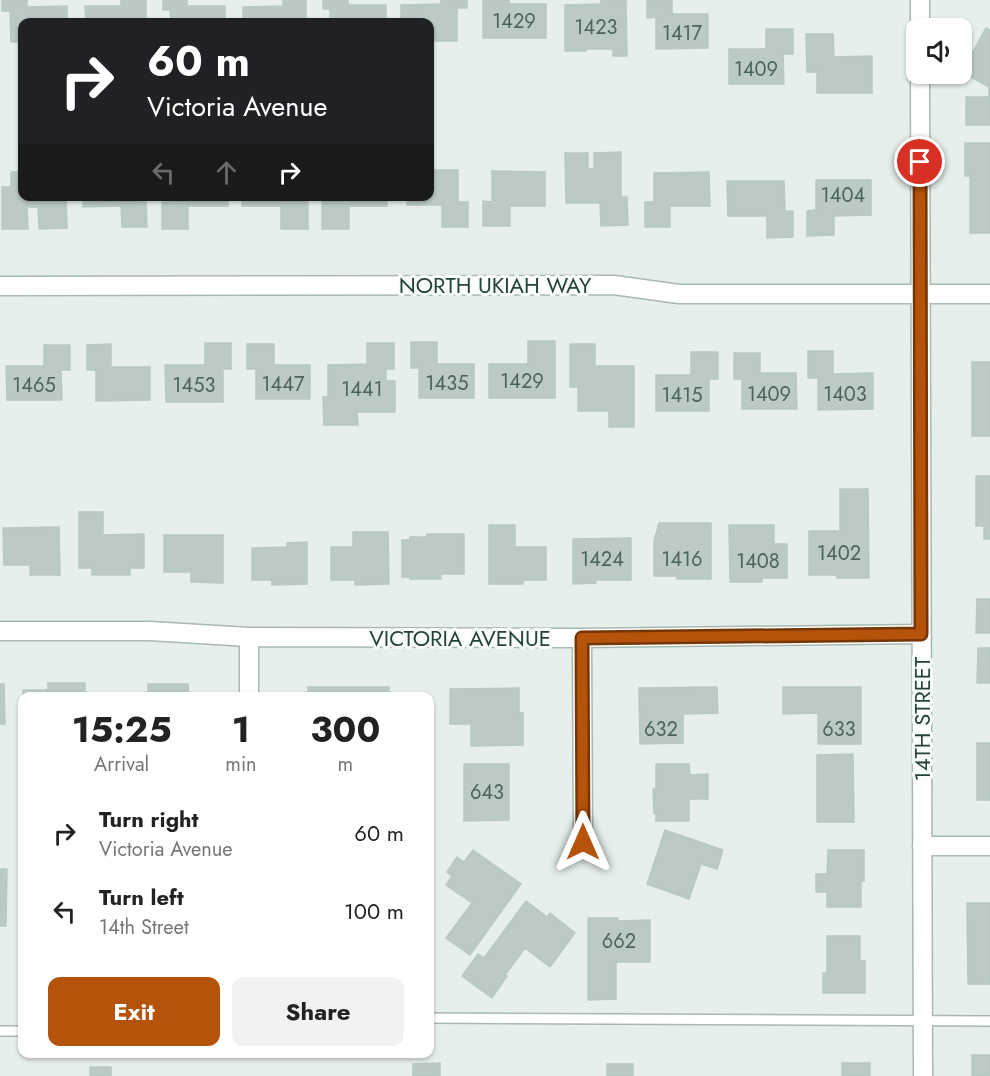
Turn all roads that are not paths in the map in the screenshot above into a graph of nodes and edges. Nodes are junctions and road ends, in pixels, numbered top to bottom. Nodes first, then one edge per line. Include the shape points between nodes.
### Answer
1 (920, 0) edge
2 (920, 18) edge
3 (920, 84) edge
4 (0, 286) edge
5 (990, 294) edge
6 (920, 295) junction
7 (0, 631) edge
8 (921, 634) junction
9 (249, 637) junction
10 (582, 638) junction
11 (249, 692) edge
12 (583, 842) dead end
13 (922, 846) junction
14 (990, 846) edge
15 (434, 1018) edge
16 (923, 1021) junction
17 (990, 1021) edge
18 (0, 1031) edge
19 (18, 1031) edge
20 (923, 1076) edge

1 - 2 street
3 - 6 street, 14TH STREET
4 - 6 street, NORTH UKIAH WAY via 614,285 679,294
5 - 6 street, NORTH UKIAH WAY
6 - 8 street, 14TH STREET
7 - 9 street, VICTORIA AVENUE via 150,631
8 - 10 street, VICTORIA AVENUE
8 - 13 street, 14TH STREET
9 - 10 street, VICTORIA AVENUE
9 - 11 street
10 - 12 street
13 - 14 street
13 - 16 street, 14TH STREET
15 - 16 lane
16 - 17 lane
16 - 20 street, 14TH STREET
18 - 19 lane

